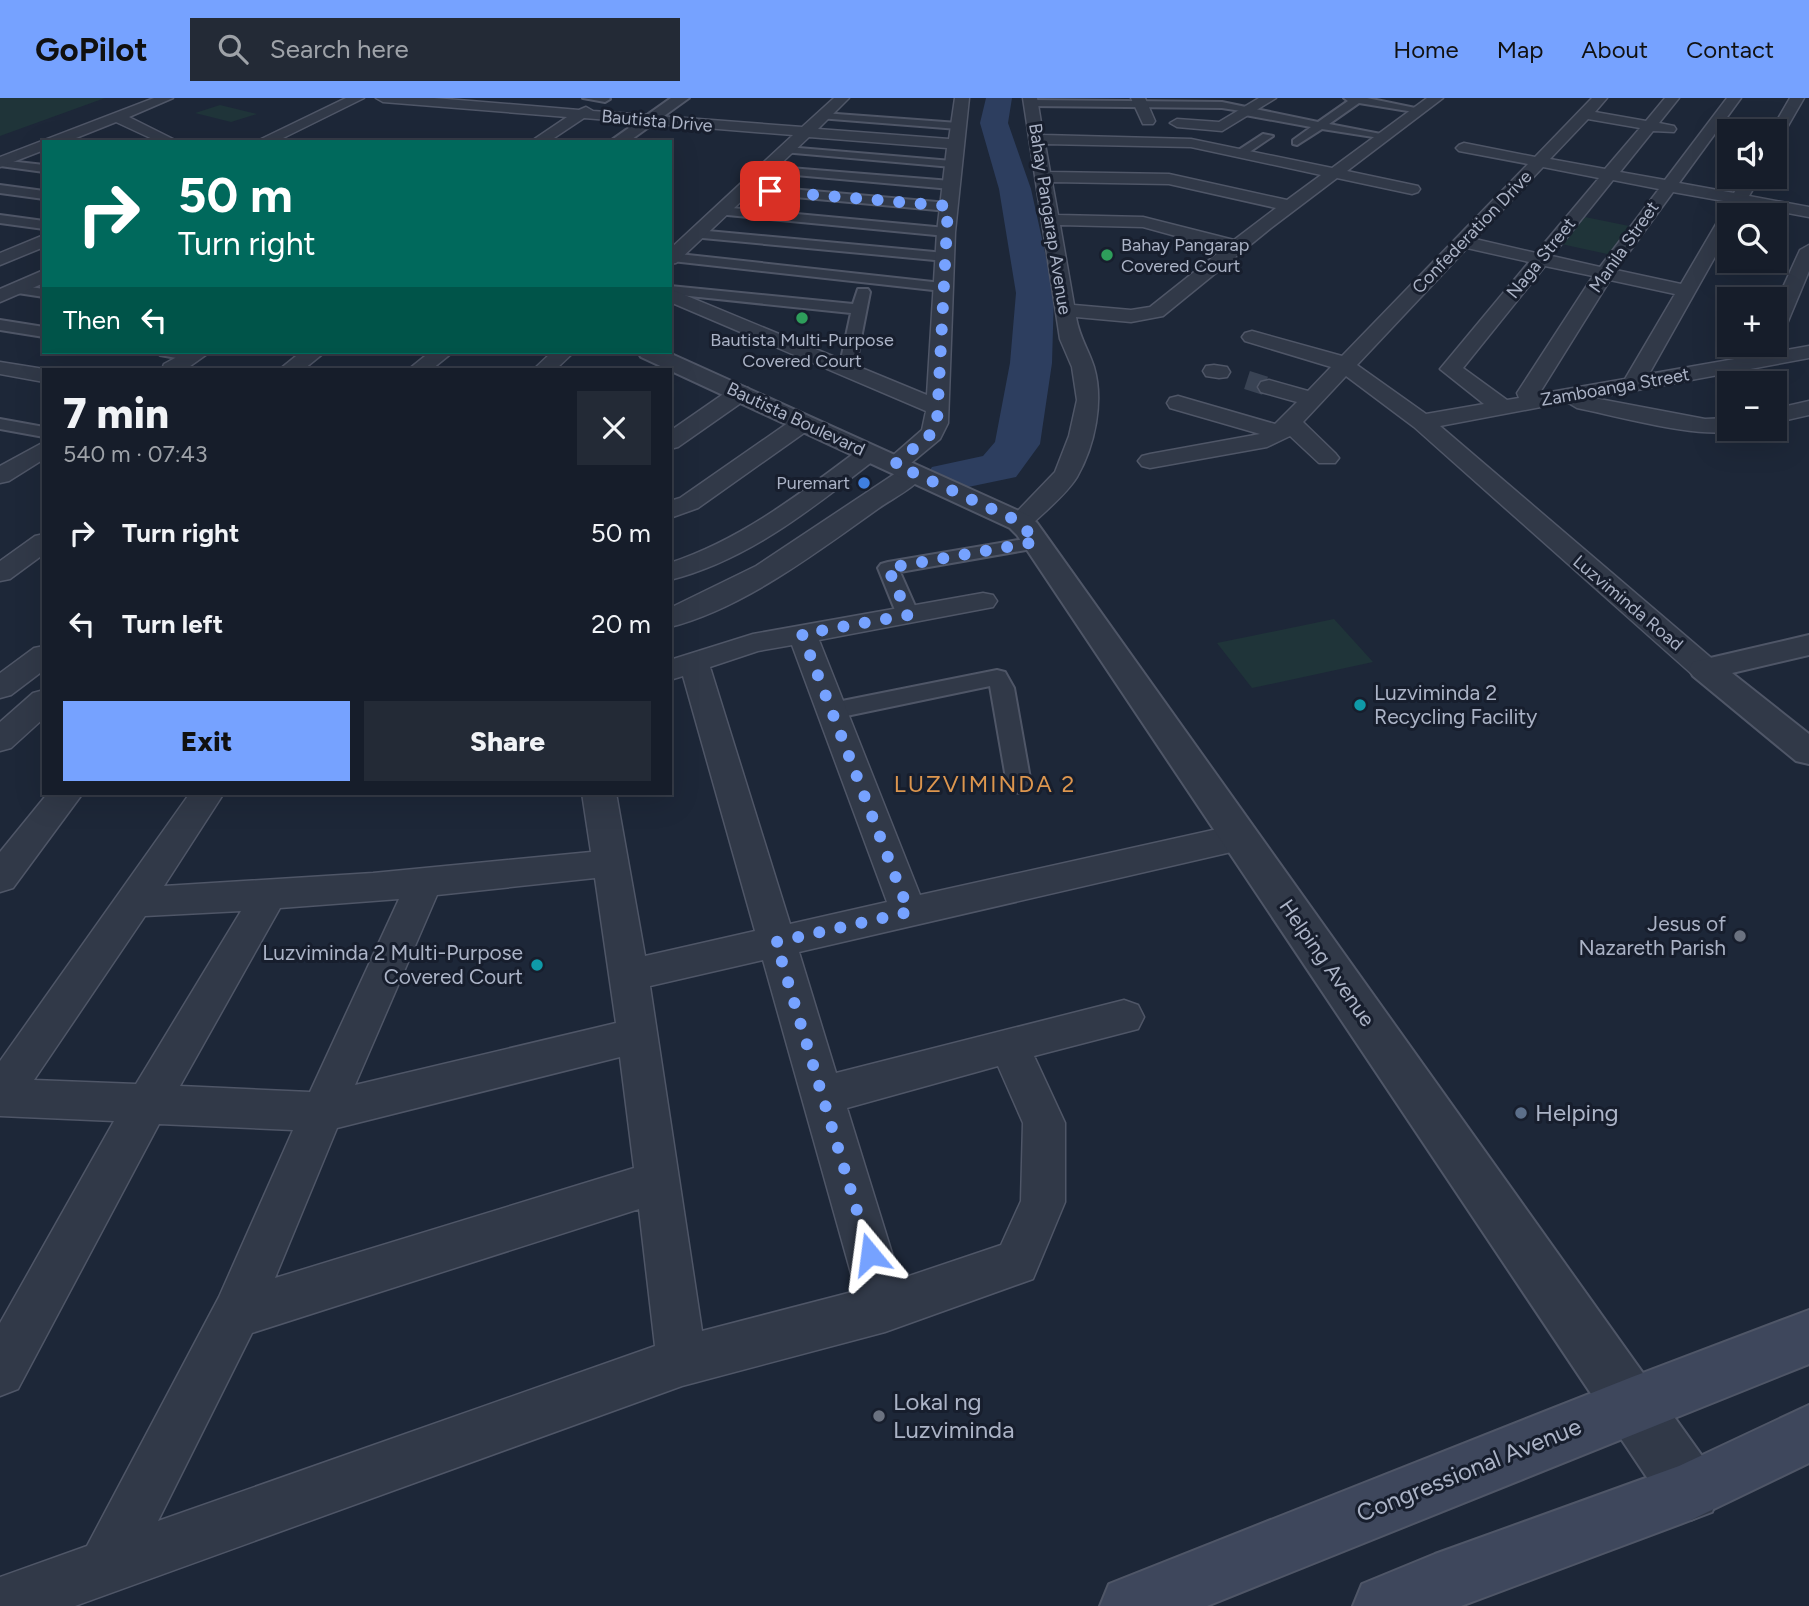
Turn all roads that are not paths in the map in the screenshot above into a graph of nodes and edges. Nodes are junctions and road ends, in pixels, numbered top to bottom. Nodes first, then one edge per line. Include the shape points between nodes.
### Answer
1 (166, 98) edge
2 (357, 98) edge
3 (589, 98) edge
4 (681, 98) edge
5 (1355, 98) edge
6 (1436, 98) edge
7 (1600, 98) edge
8 (1672, 98) edge
9 (1734, 98) edge
10 (1775, 98) edge
11 (606, 99) edge
12 (845, 100) edge
13 (1272, 100) edge
14 (1140, 101) edge
15 (1801, 101) edge
16 (382, 105) edge
17 (955, 105) edge
18 (1035, 110) edge
19 (1420, 110) junction
20 (1248, 111) junction
21 (1332, 112) junction
22 (580, 114) junction
23 (1583, 114) junction
24 (1350, 115) dead end
25 (823, 116) junction
26 (117, 117) junction
27 (649, 120) junction
28 (1787, 120) edge
29 (1182, 123) junction
30 (1320, 126) junction
31 (1649, 126) junction
32 (1222, 127) junction
33 (1390, 128) junction
34 (806, 132) junction
35 (1695, 133) junction
36 (1267, 136) junction
37 (1717, 136) edge
38 (1037, 139) junction
39 (63, 140) edge
40 (168, 140) edge
41 (266, 140) edge
42 (540, 140) edge
43 (620, 140) edge
44 (1297, 142) junction
45 (1191, 143) junction
46 (955, 145) junction
47 (42, 146) edge
48 (1464, 148) dead end
49 (787, 150) junction
50 (1241, 153) junction
51 (1360, 154) junction
52 (1540, 162) junction
53 (0, 163) edge
54 (42, 169) edge
55 (765, 170) junction
56 (1335, 172) junction
57 (1609, 175) junction
58 (1043, 177) junction
59 (1169, 179) junction
60 (1289, 183) dead end
61 (951, 185) junction
62 (1667, 186) junction
63 (1412, 188) dead end
64 (0, 189) edge
65 (745, 189) junction
66 (1314, 189) junction
67 (1744, 189) edge
68 (42, 195) edge
69 (1738, 199) junction
70 (948, 206) junction
71 (1291, 206) junction
72 (721, 211) junction
73 (1150, 211) junction
74 (1809, 212) edge
75 (1238, 218) dead end
76 (0, 219) edge
77 (1050, 220) junction
78 (42, 225) edge
79 (1265, 225) junction
80 (946, 232) junction
81 (697, 233) junction
82 (42, 241) edge
83 (1463, 242) junction
84 (1238, 247) junction
85 (1809, 250) edge
86 (5, 254) edge
87 (672, 257) edge
88 (945, 257) junction
89 (672, 258) edge
90 (1541, 259) junction
91 (1605, 273) junction
92 (42, 277) edge
93 (866, 279) junction
94 (942, 287) junction
95 (1685, 290) junction
96 (672, 292) edge
97 (8, 293) edge
98 (42, 293) edge
99 (672, 293) edge
100 (1787, 301) edge
101 (860, 309) junction
102 (1065, 310) junction
103 (0, 325) edge
104 (42, 332) edge
105 (1252, 337) dead end
106 (1070, 339) junction
107 (1787, 352) edge
108 (1809, 352) edge
109 (196, 354) edge
110 (312, 354) edge
111 (440, 354) edge
112 (562, 354) edge
113 (653, 354) edge
114 (1748, 357) edge
115 (1344, 365) junction
116 (0, 368) edge
117 (174, 368) edge
118 (291, 368) edge
119 (420, 368) edge
120 (545, 368) edge
121 (847, 369) junction
122 (42, 376) edge
123 (1633, 384) junction
124 (1269, 387) tunnel mouth
125 (1064, 389) dead end
126 (740, 393) junction
127 (1560, 397) junction
128 (1312, 399) junction
129 (1532, 402) junction
130 (1178, 403) dead end
131 (937, 407) junction
132 (1503, 408) junction
133 (1809, 408) edge
134 (1787, 413) edge
135 (803, 422) junction
136 (1422, 422) junction
137 (0, 424) edge
138 (1717, 426) edge
139 (1285, 428) junction
140 (42, 432) edge
141 (1059, 433) dead end
142 (672, 441) edge
143 (42, 450) edge
144 (869, 453) junction
145 (1327, 458) dead end
146 (1150, 461) dead end
147 (904, 468) junction
148 (0, 476) edge
149 (1050, 488) junction
150 (672, 509) edge
151 (1028, 532) junction
152 (42, 543) edge
153 (672, 571) edge
154 (0, 573) edge
155 (983, 601) dead end
156 (908, 615) junction
157 (672, 617) edge
158 (802, 634) junction
159 (1809, 645) edge
160 (42, 656) edge
161 (682, 666) edge
162 (1705, 669) junction
163 (0, 688) edge
164 (42, 702) edge
165 (832, 711) junction
166 (0, 740) edge
167 (1809, 752) edge
168 (1019, 784) dead end
169 (63, 795) edge
170 (206, 795) edge
171 (599, 795) edge
172 (1240, 837) junction
173 (611, 863) junction
174 (0, 878) edge
175 (424, 884) junction
176 (268, 897) junction
177 (135, 902) junction
178 (909, 912) junction
179 (776, 942) junction
180 (629, 975) junction
181 (1124, 1017) dead end
182 (638, 1035) junction
183 (1009, 1045) junction
184 (824, 1095) junction
185 (0, 1096) edge
186 (147, 1104) junction
187 (322, 1112) junction
188 (658, 1182) junction
189 (886, 1308) junction
190 (236, 1314) junction
191 (1809, 1337) edge
192 (682, 1361) junction
193 (0, 1371) edge
194 (1632, 1405) junction
195 (1809, 1433) edge
196 (1691, 1491) junction
197 (105, 1568) junction
198 (0, 1605) edge
199 (1131, 1606) edge
200 (1384, 1606) edge

1 - 26 street
2 - 41 street
3 - 11 street
4 - 27 street
5 - 19 street
5 - 21 street
6 - 19 street
7 - 23 street, Confederation Drive
8 - 31 street, Naga Street
9 - 35 street, Manila Street
10 - 15 street
11 - 22 street
12 - 25 street
13 - 20 street
14 - 18 street
14 - 20 street via 1222,105
14 - 29 street via 1142,121
15 - 28 street
16 - 22 street, Bautista Drive via 405,100
17 - 46 street
18 - 38 street, Bahay Pangarap Avenue
19 - 33 street
20 - 30 street
20 - 32 street
21 - 24 street
21 - 30 street
22 - 27 street, Bautista Drive
22 - 42 street
23 - 31 street
23 - 52 street, Confederation Drive
25 - 34 street
25 - 46 street
26 - 39 street
26 - 40 street
27 - 34 street, Bautista Drive
27 - 43 street
29 - 32 street
29 - 45 street
30 - 33 street
30 - 44 street
31 - 35 street
31 - 57 street, Naga Street
32 - 36 street
33 - 51 street
34 - 46 street, Bautista Drive
34 - 49 street
35 - 37 street
35 - 62 street, Manila Street
36 - 44 street
36 - 50 street
38 - 45 street
38 - 58 street, Bahay Pangarap Avenue via 1046,158
44 - 51 street
45 - 50 street
45 - 59 street
46 - 49 street
46 - 61 street
47 - 53 street
48 - 52 street
49 - 55 street
50 - 56 street
51 - 56 street
52 - 57 street
52 - 83 street, Confederation Drive
53 - 54 street
55 - 61 street
55 - 65 street
56 - 63 street
56 - 66 street
57 - 62 street
57 - 90 street, Naga Street
58 - 59 street
58 - 77 street, Bahay Pangarap Avenue via 1053,198
59 - 71 street
59 - 73 street
60 - 66 street
61 - 70 street
62 - 69 street
62 - 91 street, Manila Street
64 - 68 street
65 - 70 street
65 - 72 street
66 - 71 street
67 - 69 street
69 - 74 street
69 - 95 street
70 - 80 street
71 - 79 street
72 - 80 street
72 - 81 street
73 - 77 street
73 - 84 street
75 - 79 street
76 - 78 street
77 - 102 street, Bahay Pangarap Avenue
79 - 84 street
80 - 88 street
81 - 87 street
81 - 88 street
82 - 86 street
83 - 90 street
83 - 115 street, Confederation Drive
84 - 102 street via 1156,312 1130,316
85 - 100 street
88 - 94 street
89 - 93 street
90 - 91 street
90 - 132 street, Naga Street via 1451,369
91 - 95 street
91 - 129 street, Manila Street via 1528,393
92 - 97 street
93 - 94 street
93 - 101 street
94 - 131 street
95 - 123 street
96 - 101 street
97 - 98 street
99 - 121 street
101 - 121 street
102 - 106 street, Bahay Pangarap Avenue
103 - 104 street
105 - 115 street
106 - 125 street, Bahay Pangarap Avenue
106 - 149 street, Bahay Pangarap Avenue via 1083,367 1088,400 1070,467
107 - 108 street, Zamboanga Street
109 - 117 street
110 - 118 street
111 - 119 street
112 - 120 street
113 - 126 street, Bautista Boulevard
114 - 123 street, Zamboanga Street
115 - 128 street, Confederation Drive
115 - 136 street
116 - 122 street
121 - 131 street
123 - 127 street, Zamboanga Street
124 - 128 street
126 - 135 street, Bautista Boulevard
126 - 142 street
127 - 129 street, Zamboanga Street
127 - 138 street
128 - 139 street, Confederation Drive
129 - 132 street, Zamboanga Street
130 - 139 street
131 - 147 street via 932,433
132 - 136 street, Zamboanga Street
133 - 134 street
135 - 144 street, Bautista Boulevard
135 - 150 street via 690,503
136 - 162 street, Luzviminda Road
137 - 140 street
139 - 145 street
139 - 146 street, Confederation Drive via 1266,440
141 - 149 street via 1046,471
143 - 148 street
144 - 147 street, Bautista Boulevard
144 - 153 street via 739,542
147 - 151 street, Bautista Boulevard
147 - 157 street via 786,559 701,607
149 - 151 street, Bahay Pangarap Avenue
151 - 156 street via 888,568
151 - 172 street, Helping Avenue
152 - 154 street
155 - 156 street
156 - 158 street
158 - 161 street via 753,643
158 - 165 street
159 - 162 street
160 - 163 street
161 - 179 street
162 - 167 street, Luzviminda Road
164 - 166 street
165 - 168 street via 997,677 1003,688
165 - 178 street
169 - 174 street
170 - 177 street
171 - 173 street
172 - 178 street
172 - 194 street, Helping Avenue
173 - 175 street
173 - 180 street
175 - 176 street
175 - 187 street
176 - 177 street
176 - 186 street
177 - 185 street
178 - 179 street
179 - 180 street
179 - 184 street
180 - 182 street
181 - 183 street
182 - 187 street
182 - 188 street
183 - 184 street
183 - 189 street via 1044,1123 1043,1202 1017,1263
184 - 189 street
185 - 186 street
186 - 187 street
186 - 193 street
187 - 190 street
188 - 190 street
188 - 192 street
189 - 192 street
190 - 197 street
191 - 194 main road, Congressional Avenue
192 - 197 street
194 - 196 street
194 - 199 main road, Congressional Avenue
195 - 196 main road
196 - 200 main road
197 - 198 street

